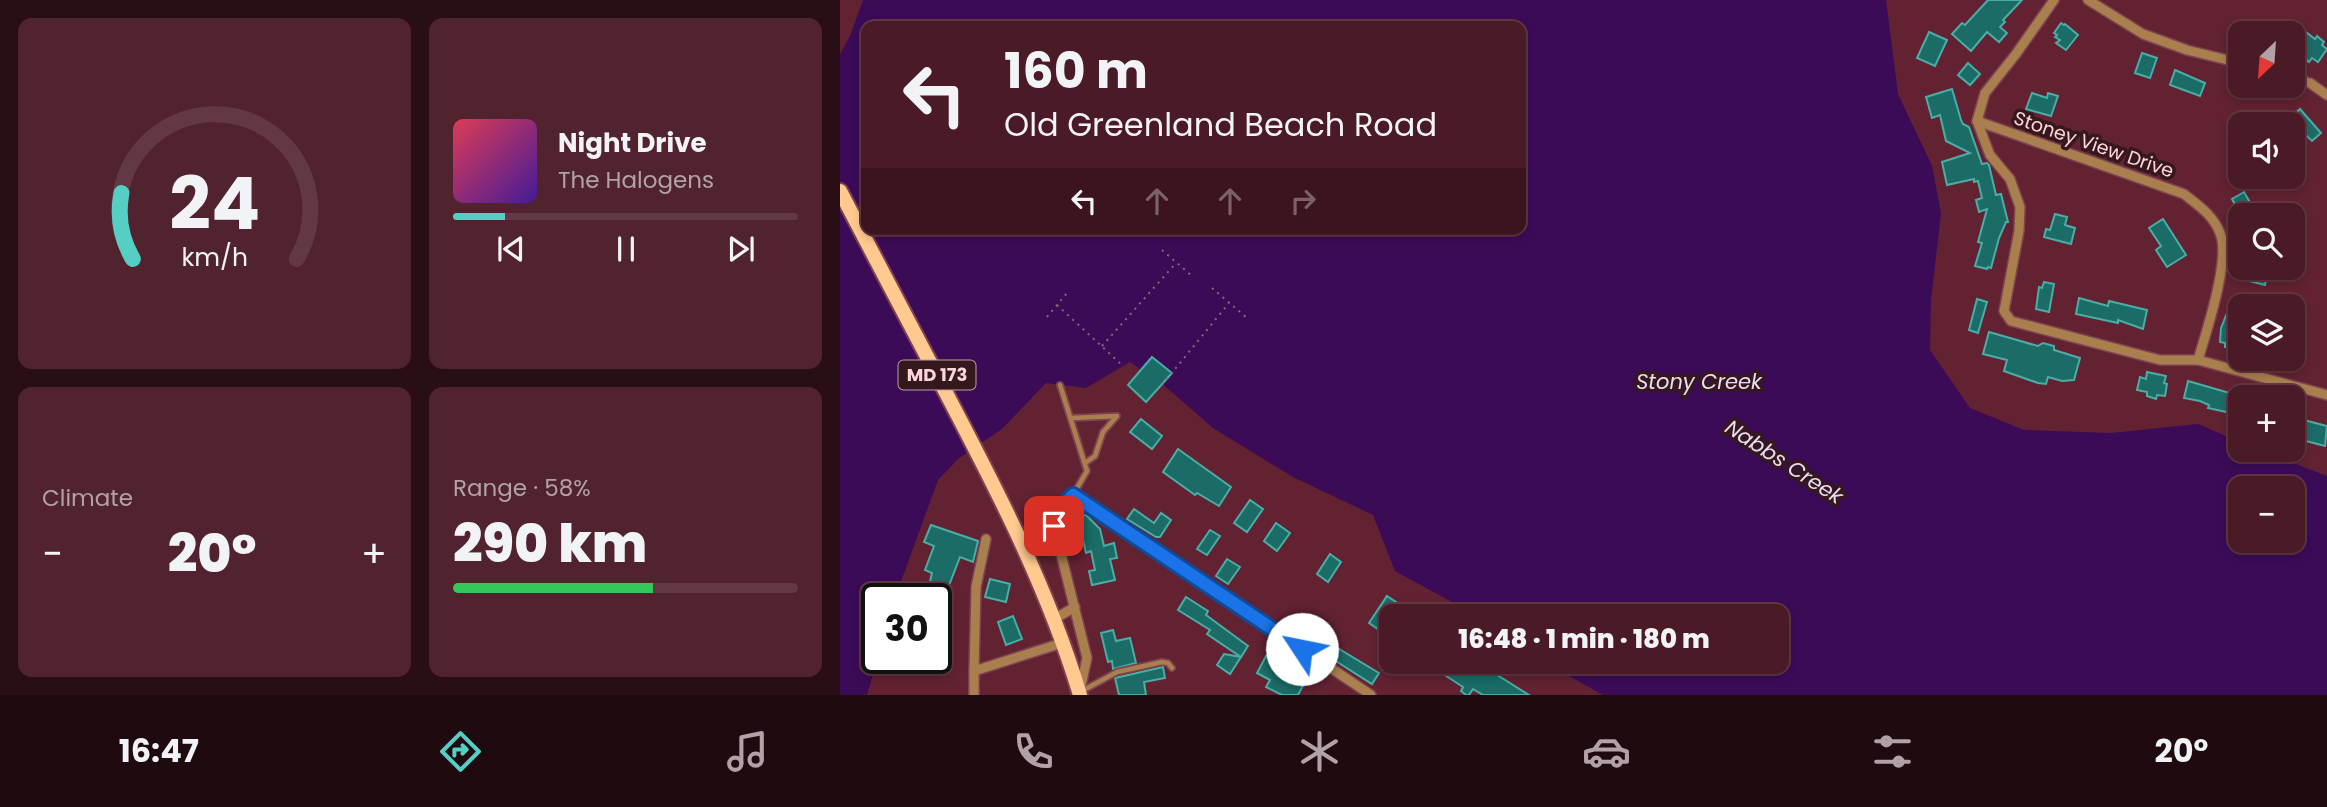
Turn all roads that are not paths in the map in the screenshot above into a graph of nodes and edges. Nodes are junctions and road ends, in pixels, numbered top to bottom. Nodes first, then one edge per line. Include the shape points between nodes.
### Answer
1 (2054, 0) edge
2 (2088, 0) edge
3 (2228, 60) edge
4 (2305, 82) edge
5 (2327, 95) edge
6 (1977, 121) junction
7 (840, 191) edge
8 (861, 231) edge
9 (863, 235) edge
10 (2198, 360) junction
11 (1059, 385) dead end
12 (2327, 395) edge
13 (1071, 418) junction
14 (1085, 463) junction
15 (1073, 495) junction
16 (986, 539) dead end
17 (1074, 607) junction
18 (1054, 619) junction
19 (1062, 643) junction
20 (1172, 668) dead end
21 (974, 671) junction
22 (1080, 693) edge
23 (974, 695) edge
24 (1371, 695) edge

1 - 6 street via 1985,93
2 - 3 street via 2143,34
4 - 5 street
6 - 10 street, Stoney View Drive via 2184,194 2209,213 2222,236 2221,270
6 - 10 street via 1990,155 2010,179 2020,207 2020,231 2004,311 2011,321 2160,360
7 - 8 main road, MD 173
9 - 18 main road, MD 173 via 981,458
10 - 12 street
11 - 13 lane
13 - 14 lane
13 - 14 lane via 1118,416 1103,432 1095,456
14 - 15 lane via 1087,471
15 - 17 street via 1059,510 1054,526
15 - 24 street
16 - 21 street via 975,587
17 - 18 street
17 - 22 street via 1087,658
18 - 19 main road, MD 173
19 - 21 street
19 - 22 main road, MD 173
20 - 22 lane via 1162,662 1117,672
21 - 23 street

